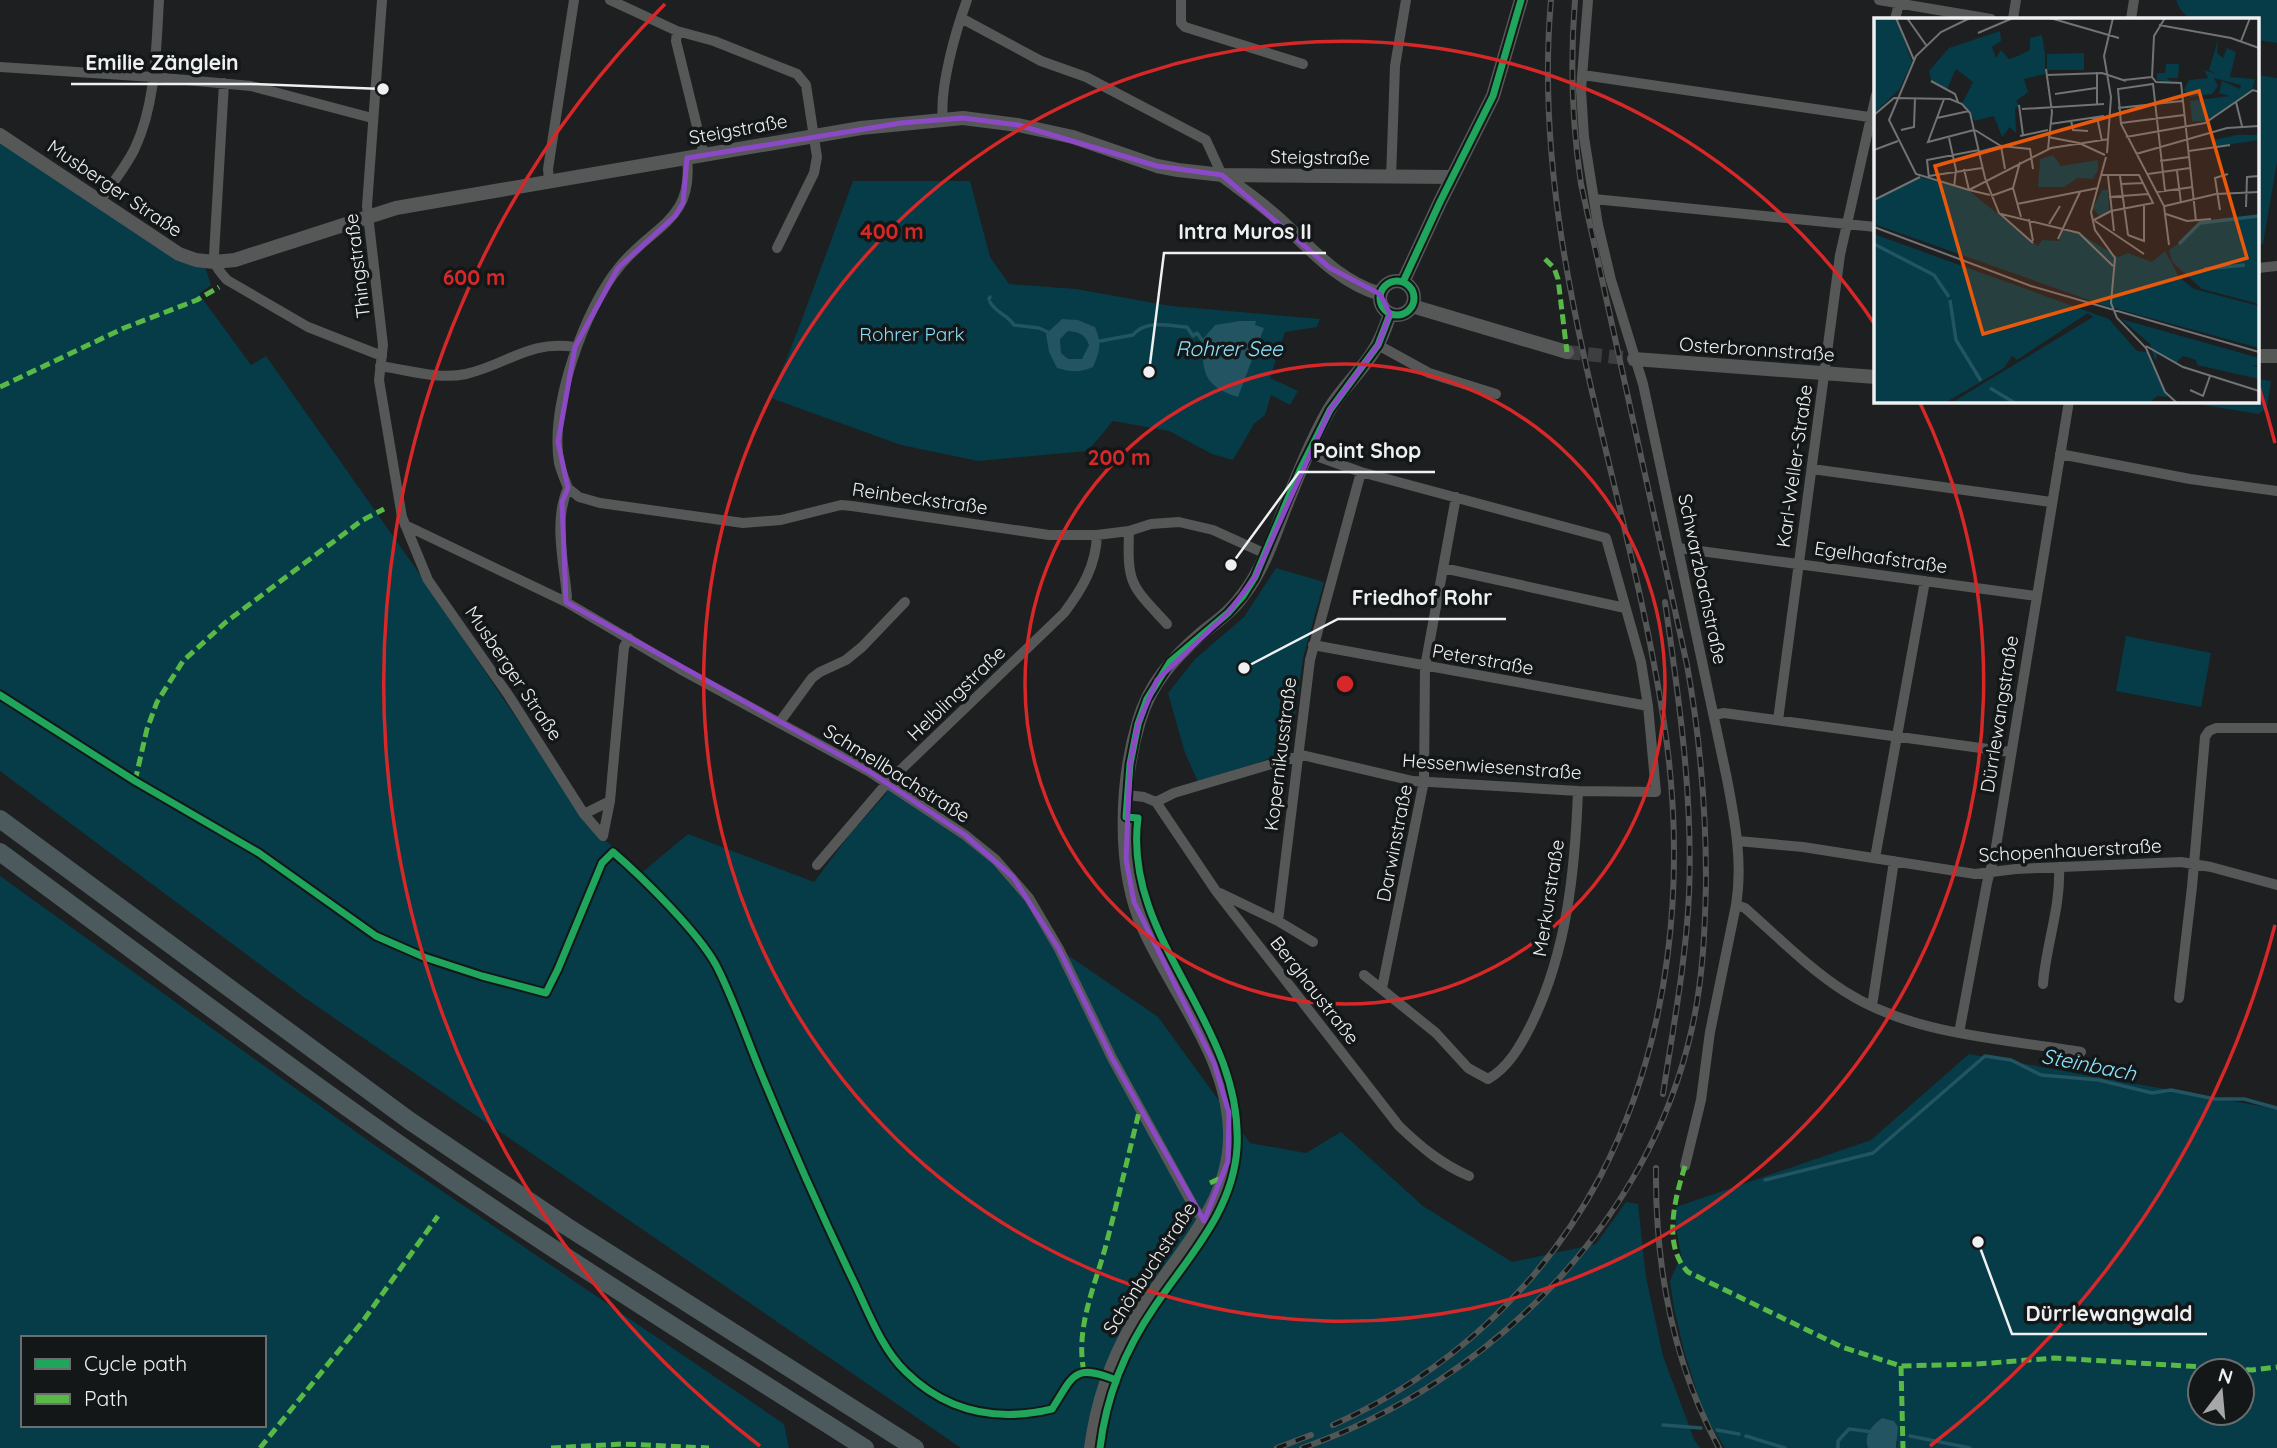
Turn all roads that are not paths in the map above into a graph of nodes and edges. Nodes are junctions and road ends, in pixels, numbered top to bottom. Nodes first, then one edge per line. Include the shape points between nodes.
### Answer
1 (159, 0) edge
2 (382, 0) edge
3 (574, 0) edge
4 (610, 0) edge
5 (967, 0) edge
6 (1181, 0) edge
7 (1406, 0) edge
8 (1521, 0) edge
9 (1588, 0) edge
10 (1879, 0) edge
11 (2016, 0) edge
12 (2134, 0) edge
13 (1899, 2) edge
14 (1986, 18) edge
15 (2013, 18) edge
16 (2131, 18) edge
17 (961, 19) junction
18 (677, 31) junction
19 (1303, 64) dead end
20 (0, 67) edge
21 (1583, 75) junction
22 (153, 76) junction
23 (224, 83) junction
24 (1874, 117) edge
25 (372, 118) junction
26 (943, 120) junction
27 (0, 135) edge
28 (814, 136) junction
29 (704, 155) junction
30 (687, 158) junction
31 (1255, 174) junction
32 (1222, 175) junction
33 (1452, 177) junction
34 (1391, 178) junction
35 (550, 180) junction
36 (1248, 194) junction
37 (1594, 199) junction
38 (99, 202) junction
39 (369, 216) junction
40 (1846, 224) junction
41 (1874, 227) edge
42 (778, 248) dead end
43 (214, 262) junction
44 (1403, 282) junction
45 (1380, 294) junction
46 (1412, 306) junction
47 (1388, 321) junction
48 (1378, 345) junction
49 (575, 348) junction
50 (1567, 352) tunnel mouth
51 (1634, 359) junction
52 (381, 361) junction
53 (1824, 374) junction
54 (1874, 377) edge
55 (1496, 394) dead end
56 (2069, 402) edge
57 (1308, 453) junction
58 (2060, 454) junction
59 (1812, 469) junction
60 (1361, 472) junction
61 (568, 488) junction
62 (2277, 491) edge
63 (1456, 497) junction
64 (2051, 502) junction
65 (405, 525) junction
66 (1129, 531) junction
67 (1097, 535) junction
68 (1678, 548) junction
69 (1266, 554) junction
70 (1798, 563) junction
71 (1443, 568) junction
72 (1926, 582) junction
73 (2036, 596) junction
74 (566, 602) junction
75 (905, 602) dead end
76 (1625, 608) junction
77 (1167, 624) dead end
78 (629, 638) junction
79 (1313, 645) junction
80 (1425, 667) junction
81 (1648, 706) junction
82 (1714, 715) junction
83 (1778, 720) junction
84 (779, 723) junction
85 (2277, 727) edge
86 (1898, 736) junction
87 (2010, 752) junction
88 (1297, 756) junction
89 (1424, 781) junction
90 (887, 783) junction
91 (1578, 791) junction
92 (1127, 795) junction
93 (610, 801) junction
94 (1156, 802) junction
95 (584, 814) junction
96 (0, 819) edge
97 (1738, 841) junction
98 (0, 852) edge
99 (1875, 858) junction
100 (1894, 861) junction
101 (2193, 864) junction
102 (817, 865) dead end
103 (2059, 867) junction
104 (1990, 872) junction
105 (2277, 885) edge
106 (1216, 891) junction
107 (1737, 905) junction
108 (1278, 921) junction
109 (1313, 942) dead end
110 (1364, 975) dead end
111 (2043, 984) dead end
112 (1382, 988) junction
113 (2179, 998) dead end
114 (1872, 1006) junction
115 (1959, 1032) junction
116 (2081, 1052) dead end
117 (1685, 1166) dead end
118 (1469, 1177) dead end
119 (1205, 1221) junction
120 (865, 1448) edge
121 (915, 1448) edge
122 (1091, 1448) edge

1 - 22 street
2 - 25 street, Thingstraße
3 - 35 street
4 - 18 street
5 - 17 street
6 - 19 street via 1185,27
7 - 34 street via 1395,66
8 - 33 street via 1495,90
9 - 21 street, Schwarzbachstraße
10 - 13 street
11 - 15 street
12 - 16 street
13 - 14 street
17 - 26 street
17 - 32 street via 1206,140
18 - 28 street via 797,74 806,85
18 - 29 street
20 - 22 street
21 - 24 street
21 - 37 street, Schwarzbachstraße via 1584,137
22 - 23 street
22 - 38 street via 134,151
23 - 25 street
23 - 43 street
24 - 40 street, Karl-Weller-Straße
25 - 39 street, Thingstraße
26 - 28 street, Steigstraße
26 - 32 street, Steigstraße via 986,119 1018,125 1073,137 1157,166
27 - 38 street, Musberger Straße
28 - 29 street, Steigstraße
28 - 42 street via 814,173
29 - 30 street, Steigstraße
30 - 35 street, Steigstraße
30 - 49 street via 683,203 675,216 618,268
31 - 32 street, Steigstraße
31 - 34 street, Steigstraße
31 - 36 street
32 - 36 street
33 - 34 street, Steigstraße
33 - 44 street
35 - 39 street, Steigstraße
36 - 45 street via 1330,268
37 - 40 street
37 - 51 street, Schwarzbachstraße
38 - 43 street, Musberger Straße via 180,254
39 - 43 street, Steigstraße via 235,260
39 - 52 street, Thingstraße
40 - 41 street
40 - 53 street, Karl-Weller-Straße
43 - 52 street via 228,280 309,327
44 - 45 street via 1389,283
44 - 46 street via 1412,292
45 - 47 street
46 - 47 street
46 - 50 street
47 - 48 street, Schönbuchstraße
48 - 55 street via 1429,373
48 - 57 street, Schönbuchstraße via 1339,395
49 - 52 street via 533,348 453,375
49 - 61 street via 558,442 559,465
51 - 53 street, Osterbronnstraße
51 - 68 street, Schwarzbachstraße
52 - 65 street, Thingstraße via 379,380
53 - 54 street, Osterbronnstraße
53 - 59 street, Karl-Weller-Straße
56 - 58 street, Dürrlewangstraße
57 - 60 street
57 - 69 street, Schönbuchstraße
58 - 62 street
58 - 64 street, Dürrlewangstraße
59 - 64 street
59 - 70 street, Karl-Weller-Straße
60 - 63 street
60 - 79 street, Kopernikusstraße
61 - 67 street, Reinbeckstraße via 600,503 743,523 781,520 841,505 1049,535
61 - 74 street via 560,519
63 - 71 street, Darwinstraße
63 - 76 street via 1606,538
64 - 73 street, Dürrlewangstraße
65 - 74 street, Schmellbachstraße
65 - 95 street, Musberger Straße via 428,580
66 - 67 street, Reinbeckstraße
66 - 69 street, Reinbeckstraße via 1179,522 1213,530
66 - 77 street via 1130,577
67 - 90 street, Helblingstraße via 1091,569 1063,613
68 - 70 street, Egelhaafstraße
68 - 82 street, Schwarzbachstraße
69 - 92 street, Schönbuchstraße via 1243,596 1170,662 1152,690 1138,724
70 - 72 street, Egelhaafstraße
70 - 83 street, Karl-Weller-Straße
71 - 76 street
71 - 80 street, Darwinstraße
72 - 73 street, Egelhaafstraße
72 - 86 street
73 - 87 street, Dürrlewangstraße
74 - 78 street, Schmellbachstraße
75 - 84 street via 862,648 812,678
76 - 81 street
78 - 84 street, Schmellbachstraße
78 - 93 street via 624,647
79 - 80 street, Peterstraße
79 - 88 street, Kopernikusstraße
80 - 81 street, Peterstraße
80 - 89 street, Darwinstraße
81 - 91 street, Hessenwiesenstraße via 1656,792
82 - 83 street
82 - 97 street, Schwarzbachstraße
83 - 86 street
84 - 90 street, Schmellbachstraße
85 - 101 street via 2216,728 2205,737
86 - 87 street
86 - 99 street
87 - 104 street, Dürrlewangstraße
88 - 89 street, Hessenwiesenstraße
88 - 94 street, Hessenwiesenstraße
88 - 108 street, Kopernikusstraße
89 - 91 street, Hessenwiesenstraße
89 - 112 street, Darwinstraße
90 - 102 street, Helblingstraße
90 - 119 street, Schmellbachstraße via 996,860 1029,898 1112,1058
91 - 112 street, Merkurstraße via 1576,849 1554,968 1524,1040 1497,1074 1488,1079 1468,1068 1436,1033
92 - 94 street
92 - 119 street, Schönbuchstraße via 1126,859 1134,902 1214,1063 1229,1113 1228,1161
93 - 95 street
93 - 95 street, Musberger Straße via 603,836
94 - 106 street, Berghaustraße
96 - 121 highway via 460,1156
97 - 99 street, Schopenhauerstraße
97 - 107 street, Schwarzbachstraße
98 - 120 highway via 468,1192
99 - 100 street, Schopenhauerstraße
100 - 104 street, Schopenhauerstraße via 1975,874
100 - 114 street
101 - 103 street, Schopenhauerstraße
101 - 105 street, Schopenhauerstraße
101 - 113 street
103 - 104 street, Schopenhauerstraße
103 - 111 street
104 - 115 street, Dürrlewangstraße
106 - 108 street
106 - 118 street, Berghaustraße via 1399,1126 1445,1166
107 - 114 street via 1841,989
107 - 117 street, Schwarzbachstraße
108 - 109 street
110 - 112 street, Merkurstraße
114 - 115 street via 1902,1019
115 - 116 street
119 - 122 street, Schönbuchstraße via 1120,1347 1102,1396

